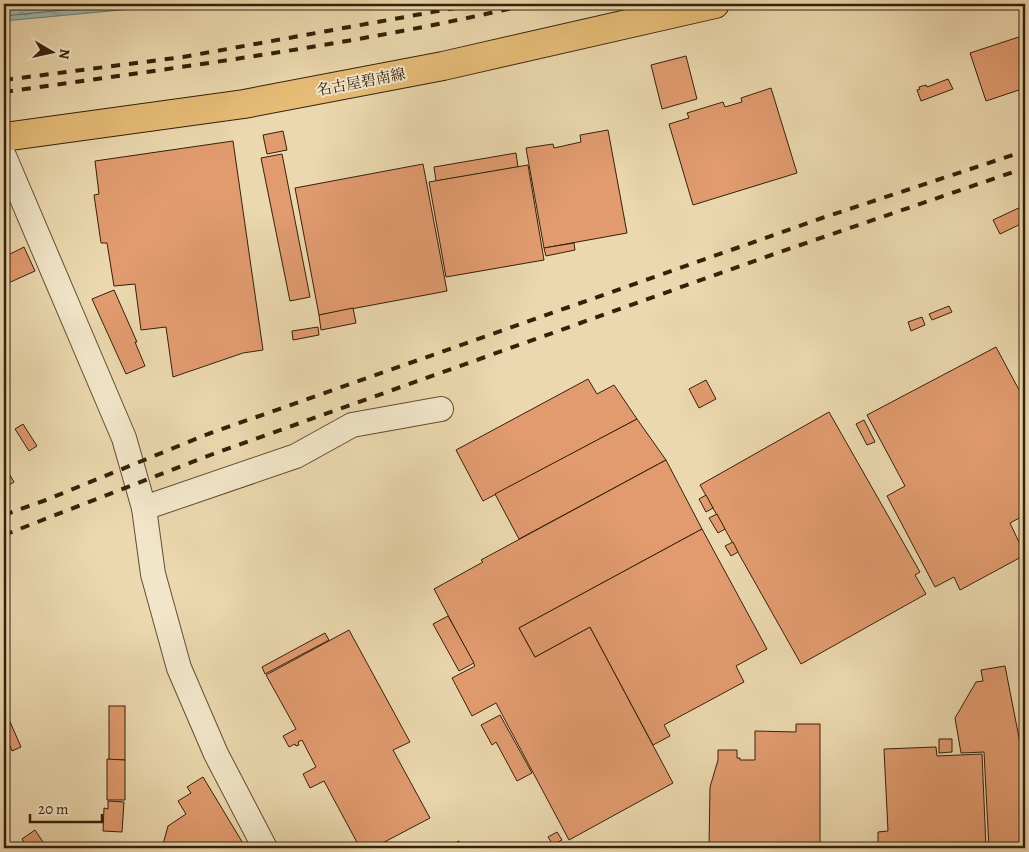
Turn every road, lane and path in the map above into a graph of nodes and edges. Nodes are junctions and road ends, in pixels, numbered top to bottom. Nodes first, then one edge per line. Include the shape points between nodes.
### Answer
1 (715, 4) edge
2 (4, 137) edge
3 (4, 156) edge
4 (441, 409) dead end
5 (144, 508) junction
6 (266, 848) edge

1 - 2 main road, 名古屋碧南線 via 443,66 254,102
3 - 5 street via 124,438
4 - 5 street via 352,424 296,456
5 - 6 street via 153,574 179,668 216,754

